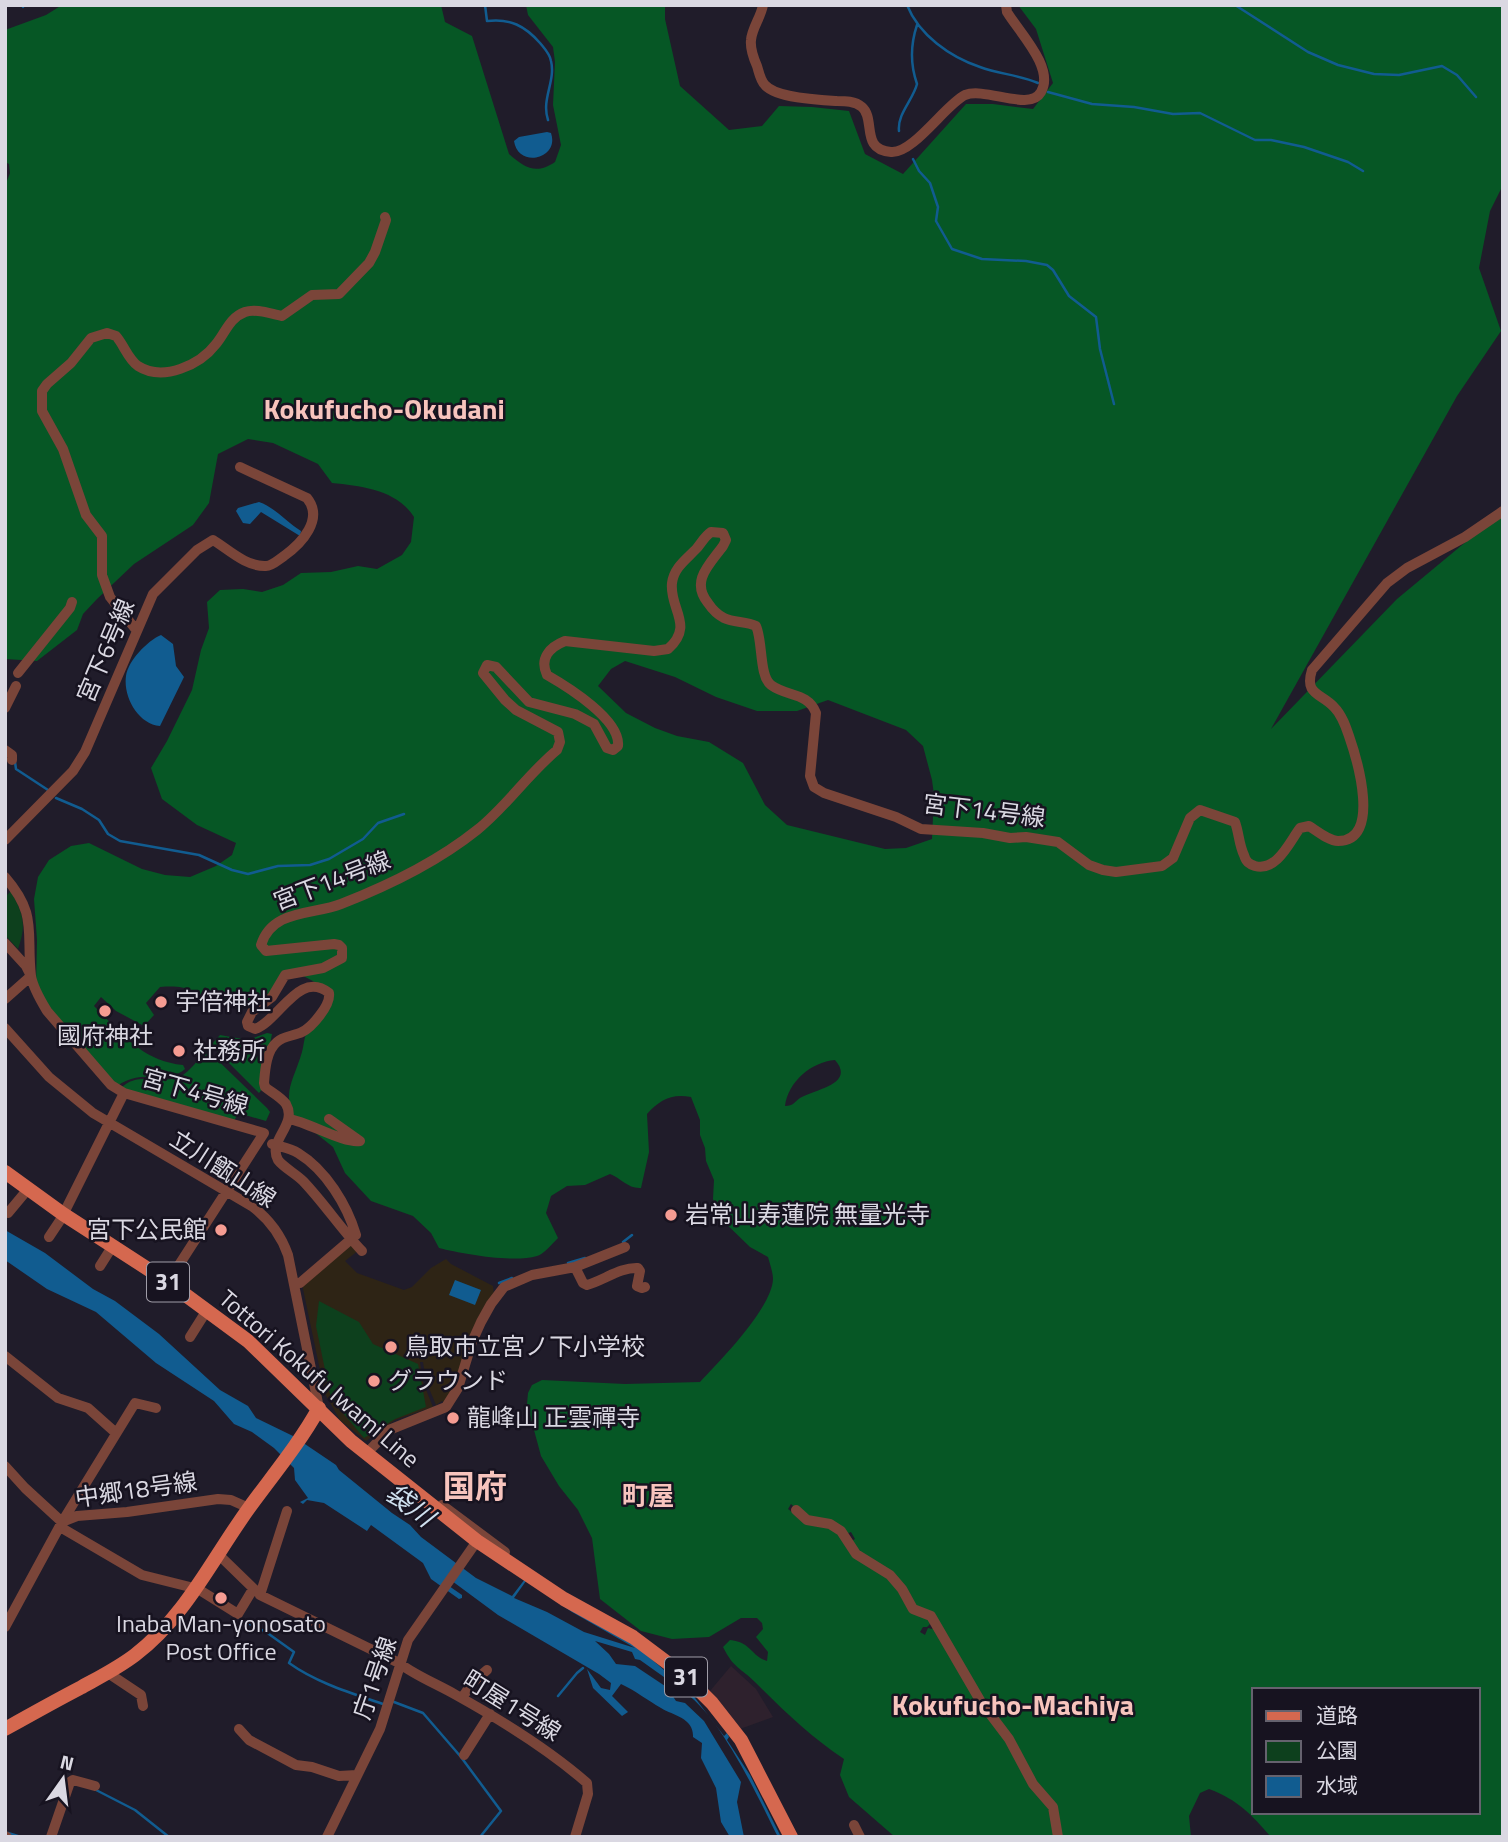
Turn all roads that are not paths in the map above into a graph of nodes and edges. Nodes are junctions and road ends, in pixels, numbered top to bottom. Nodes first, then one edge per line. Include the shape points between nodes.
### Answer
1 (764, 5) edge
2 (1006, 5) edge
3 (385, 217) dead end
4 (240, 467) dead end
5 (1503, 511) edge
6 (72, 602) dead end
7 (137, 631) junction
8 (18, 673) dead end
9 (16, 686) dead end
10 (5, 708) edge
11 (7, 834) edge
12 (5, 877) edge
13 (9, 890) edge
14 (5, 943) edge
15 (31, 976) junction
16 (5, 999) edge
17 (5, 1028) edge
18 (124, 1093) junction
19 (289, 1119) junction
20 (329, 1119) dead end
21 (109, 1122) junction
22 (261, 1137) junction
23 (275, 1145) junction
24 (5, 1172) edge
25 (28, 1189) junction
26 (226, 1191) junction
27 (8, 1213) dead end
28 (63, 1214) junction
29 (49, 1237) dead end
30 (350, 1238) junction
31 (112, 1247) junction
32 (625, 1247) dead end
33 (362, 1251) dead end
34 (100, 1266) dead end
35 (575, 1267) junction
36 (168, 1282) junction
37 (300, 1283) dead end
38 (645, 1287) dead end
39 (207, 1310) junction
40 (190, 1337) dead end
41 (5, 1356) edge
42 (156, 1408) dead end
43 (319, 1408) junction
44 (116, 1433) junction
45 (369, 1451) junction
46 (5, 1466) edge
47 (249, 1508) junction
48 (796, 1510) dead end
49 (287, 1511) dead end
50 (61, 1525) junction
51 (475, 1544) junction
52 (219, 1555) junction
53 (524, 1574) junction
54 (198, 1589) junction
55 (257, 1592) junction
56 (5, 1627) edge
57 (399, 1663) junction
58 (487, 1670) dead end
59 (108, 1673) junction
60 (462, 1698) junction
61 (142, 1706) dead end
62 (490, 1714) junction
63 (5, 1729) edge
64 (239, 1729) dead end
65 (464, 1755) dead end
66 (357, 1775) junction
67 (95, 1786) dead end
68 (854, 1825) dead end
69 (51, 1837) edge
70 (327, 1837) edge
71 (575, 1837) edge
72 (791, 1837) edge
73 (860, 1837) edge
74 (1059, 1837) edge

1 - 2 street via 751,51 766,87 861,106 871,140 893,153 966,95 986,93 1026,100 1040,95 1044,73
3 - 7 street via 369,263 339,294 312,295 282,316 246,312 233,319 205,356 163,373 137,365 116,336 99,334 42,391 42,411 62,449 86,515 102,536 103,575 110,597
4 - 7 street, 宮下6号線 via 307,498 313,518 304,538 269,566 244,560 213,540 153,594
5 - 19 street, 宮下14号線 via 1387,583 1312,670 1310,687 1342,718 1355,755 1364,813 1362,825 1352,837 1340,841 1310,826 1300,828 1286,850 1262,868 1245,859 1235,822 1200,810 1190,818 1173,858 1162,866 1116,872 1089,865 1058,842 921,830 814,787 810,776 813,705 770,684 756,626 723,618 702,594 701,576 726,540 723,533 711,532 674,573 671,585 681,625 668,649 578,640 556,644 547,652 547,675 605,715 618,746 607,748 600,732 584,719 529,702 496,667 487,665 483,673 505,700 558,732 556,750 479,829 420,870 340,905 280,920 266,932 261,945 266,951 340,944 343,953 339,961 323,968 285,975 272,997 247,1022 255,1029 262,1027 310,986 329,993 328,1003 304,1031 278,1040 270,1054 264,1083 285,1104
6 - 8 street
7 - 11 street, 宮下6号線 via 73,771
9 - 10 street
12 - 13 street
13 - 15 street via 25,904
14 - 15 street
15 - 16 street
15 - 18 street via 47,1011 111,1085
17 - 21 street, 立川甑山線 via 49,1077
18 - 21 street, 宮下4号線
18 - 22 street, 宮下4号線
19 - 20 street via 360,1140
19 - 23 street
21 - 26 street, 立川甑山線
21 - 28 street, 宮下4号線
22 - 23 street, 宮下4号線
22 - 26 street
23 - 30 street via 278,1160 304,1182
23 - 30 street, 宮下4号線 via 300,1154 331,1186 349,1215 356,1235
24 - 25 main road, Tottori Kokufu Iwami Line / 31
25 - 27 street
25 - 28 main road, Tottori Kokufu Iwami Line / 31
26 - 36 street
26 - 43 street, 立川甑山線 via 263,1215 284,1242
28 - 29 street, 宮下4号線
28 - 31 main road, Tottori Kokufu Iwami Line / 31
30 - 33 street
30 - 37 street
31 - 34 street
31 - 36 main road, Tottori Kokufu Iwami Line / 31
32 - 35 street
35 - 38 street via 587,1285 638,1268 637,1286
35 - 45 street via 532,1275 504,1287 481,1322 456,1392 446,1407 389,1430
36 - 39 main road, Tottori Kokufu Iwami Line / 31
39 - 40 street
39 - 43 main road, Tottori Kokufu Iwami Line / 31
41 - 44 street via 58,1398 101,1417
42 - 44 street via 135,1403
43 - 45 main road, Tottori Kokufu Iwami Line / 31
43 - 47 main road
44 - 50 street
45 - 51 main road, Tottori Kokufu Iwami Line / 31
45 - 53 street via 521,1564
46 - 50 street
47 - 50 street, 中郷18号線 via 218,1499 78,1516
47 - 52 main road
48 - 74 street via 807,1520 841,1531 856,1554 890,1575 913,1609 931,1616 1032,1784 1053,1807
49 - 55 street
50 - 54 street via 142,1575
50 - 56 street, 中郷18号線
51 - 53 main road, Tottori Kokufu Iwami Line / 31
51 - 57 street, 庁1号線 via 408,1640
52 - 54 main road
52 - 55 street, 町屋1号線
53 - 72 main road, Tottori Kokufu Iwami Line / 31 via 633,1637 685,1676 741,1740
54 - 55 street via 238,1614
54 - 59 main road via 151,1642
55 - 57 street, 町屋1号線
57 - 60 street, 町屋1号線
57 - 66 street, 庁1号線 via 380,1729
58 - 60 street
59 - 61 street via 141,1695
59 - 63 main road
60 - 62 street, 町屋1号線
62 - 65 street
62 - 71 street, 町屋1号線 via 587,1783
64 - 66 street via 249,1740 296,1765 339,1776
66 - 70 street, 庁1号線
67 - 69 street via 69,1782
68 - 73 street

